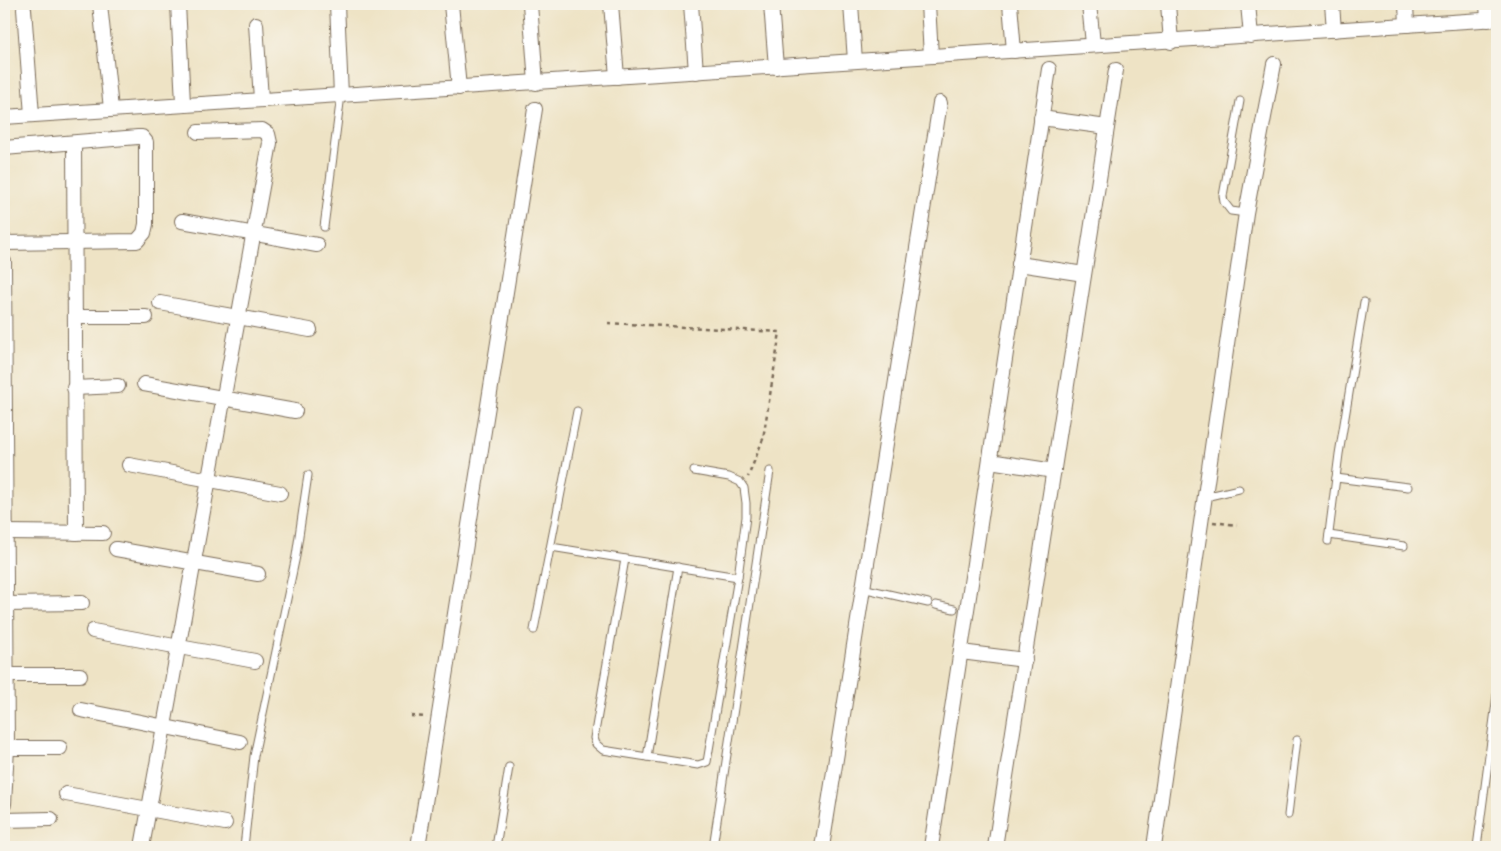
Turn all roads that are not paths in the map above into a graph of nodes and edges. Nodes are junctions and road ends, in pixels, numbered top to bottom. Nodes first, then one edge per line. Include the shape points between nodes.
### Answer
1 (100, 4) edge
2 (178, 4) edge
3 (337, 4) edge
4 (451, 4) edge
5 (530, 4) edge
6 (611, 4) edge
7 (691, 4) edge
8 (771, 4) edge
9 (851, 4) edge
10 (928, 4) edge
11 (1010, 4) edge
12 (1090, 4) edge
13 (1168, 4) edge
14 (1248, 4) edge
15 (1332, 4) edge
16 (1406, 4) edge
17 (1487, 4) edge
18 (24, 9) dead end
19 (1493, 19) edge
20 (256, 24) dead end
21 (1407, 25) junction
22 (1334, 30) junction
23 (1251, 36) junction
24 (1171, 42) junction
25 (1092, 44) junction
26 (1014, 51) junction
27 (931, 56) junction
28 (856, 61) junction
29 (1274, 64) dead end
30 (776, 67) junction
31 (1048, 69) dead end
32 (1116, 70) dead end
33 (696, 72) junction
34 (617, 77) junction
35 (536, 83) junction
36 (460, 88) junction
37 (341, 95) junction
38 (261, 99) junction
39 (1240, 101) dead end
40 (183, 103) junction
41 (940, 103) dead end
42 (535, 108) dead end
43 (111, 109) junction
44 (32, 115) junction
45 (4, 117) edge
46 (1041, 118) junction
47 (1107, 127) junction
48 (198, 132) dead end
49 (74, 143) junction
50 (4, 148) edge
51 (1246, 213) junction
52 (182, 220) dead end
53 (324, 227) dead end
54 (253, 233) junction
55 (4, 243) edge
56 (76, 243) junction
57 (317, 245) dead end
58 (4, 262) edge
59 (1019, 264) junction
60 (1084, 274) junction
61 (1364, 302) dead end
62 (160, 303) dead end
63 (75, 317) junction
64 (146, 317) dead end
65 (238, 317) junction
66 (310, 330) dead end
67 (144, 384) dead end
68 (118, 386) dead end
69 (74, 388) junction
70 (224, 399) junction
71 (295, 411) dead end
72 (577, 411) dead end
73 (990, 461) junction
74 (129, 465) dead end
75 (694, 471) dead end
76 (770, 471) dead end
77 (1054, 472) junction
78 (308, 475) dead end
79 (1336, 478) junction
80 (209, 480) junction
81 (1408, 487) dead end
82 (1239, 489) dead end
83 (280, 492) dead end
84 (1205, 497) junction
85 (4, 532) edge
86 (76, 533) junction
87 (103, 533) dead end
88 (1404, 546) dead end
89 (551, 547) junction
90 (116, 549) dead end
91 (625, 559) junction
92 (194, 564) junction
93 (678, 568) junction
94 (258, 574) dead end
95 (738, 577) junction
96 (862, 588) junction
97 (82, 603) dead end
98 (928, 603) dead end
99 (5, 604) junction
100 (936, 605) dead end
101 (954, 609) dead end
102 (534, 630) dead end
103 (93, 631) dead end
104 (179, 645) junction
105 (961, 652) junction
106 (1025, 660) junction
107 (255, 661) dead end
108 (7, 675) junction
109 (80, 675) dead end
110 (1497, 695) edge
111 (81, 710) dead end
112 (164, 726) junction
113 (1297, 740) dead end
114 (240, 742) dead end
115 (7, 748) junction
116 (60, 748) dead end
117 (1494, 756) edge
118 (647, 757) junction
119 (509, 767) dead end
120 (66, 794) dead end
121 (4, 804) edge
122 (149, 809) junction
123 (1288, 815) dead end
124 (51, 819) dead end
125 (4, 820) edge
126 (225, 823) dead end
127 (142, 847) edge
128 (244, 847) edge
129 (418, 847) edge
130 (496, 847) edge
131 (713, 847) edge
132 (822, 847) edge
133 (934, 847) edge
134 (996, 847) edge
135 (1154, 847) edge
136 (1477, 847) edge

1 - 43 street
2 - 40 street
3 - 37 street
4 - 36 street
5 - 35 street
6 - 34 street
7 - 33 street
8 - 30 street
9 - 28 street
10 - 27 street
11 - 26 street
12 - 25 street
13 - 24 street
14 - 23 street
15 - 22 street
16 - 21 street
17 - 19 street
18 - 44 street
19 - 21 street
20 - 38 street
21 - 22 street
22 - 23 street
23 - 24 street
24 - 25 street
25 - 26 street
26 - 27 street
27 - 28 street
28 - 30 street
29 - 51 street
30 - 33 street
31 - 46 street
32 - 47 street
33 - 34 street
34 - 35 street
35 - 36 street
36 - 37 street
37 - 38 street
37 - 53 lane
38 - 40 street
39 - 51 lane via 1223,196 1231,211
40 - 43 street
41 - 96 street
42 - 129 street
43 - 44 street
44 - 45 street
46 - 47 street
46 - 59 street
47 - 60 street
48 - 54 street via 262,130 268,134 270,143
49 - 50 street
49 - 56 street
49 - 56 street via 138,138 146,142 146,224 141,237 136,240
51 - 84 street
52 - 54 street
54 - 57 street
54 - 65 street
55 - 56 street
56 - 63 street
58 - 85 street
59 - 60 street
59 - 73 street
60 - 77 street
61 - 79 lane
62 - 65 street
63 - 64 street
63 - 69 street
65 - 66 street
65 - 70 street
67 - 70 street
68 - 69 street
69 - 86 street
70 - 71 street
70 - 80 street
72 - 89 lane
73 - 77 street
73 - 105 street
74 - 80 street
75 - 95 lane via 729,477 744,488 746,517
76 - 131 lane
77 - 106 street
78 - 128 lane via 296,556 254,756
79 - 81 lane
79 - 88 lane via 1329,538
80 - 83 street
80 - 92 street
82 - 84 lane
84 - 135 street
85 - 86 street
85 - 99 street
86 - 87 street
89 - 91 lane
89 - 102 lane
90 - 92 street
91 - 93 lane
91 - 118 lane via 594,738 603,750
92 - 94 street
92 - 104 street
93 - 95 lane
93 - 118 lane
95 - 118 lane via 707,762 698,765
96 - 98 lane
96 - 132 street
97 - 99 street
99 - 108 street
100 - 101 lane
103 - 104 street
104 - 107 street
104 - 112 street
105 - 106 street
105 - 133 street
106 - 134 street
108 - 109 street
108 - 115 street
110 - 117 lane
111 - 112 street
112 - 114 street
112 - 122 street
113 - 123 lane
115 - 116 street
115 - 121 street
117 - 136 lane
119 - 130 lane
120 - 122 street
122 - 126 street
122 - 127 street
124 - 125 street

